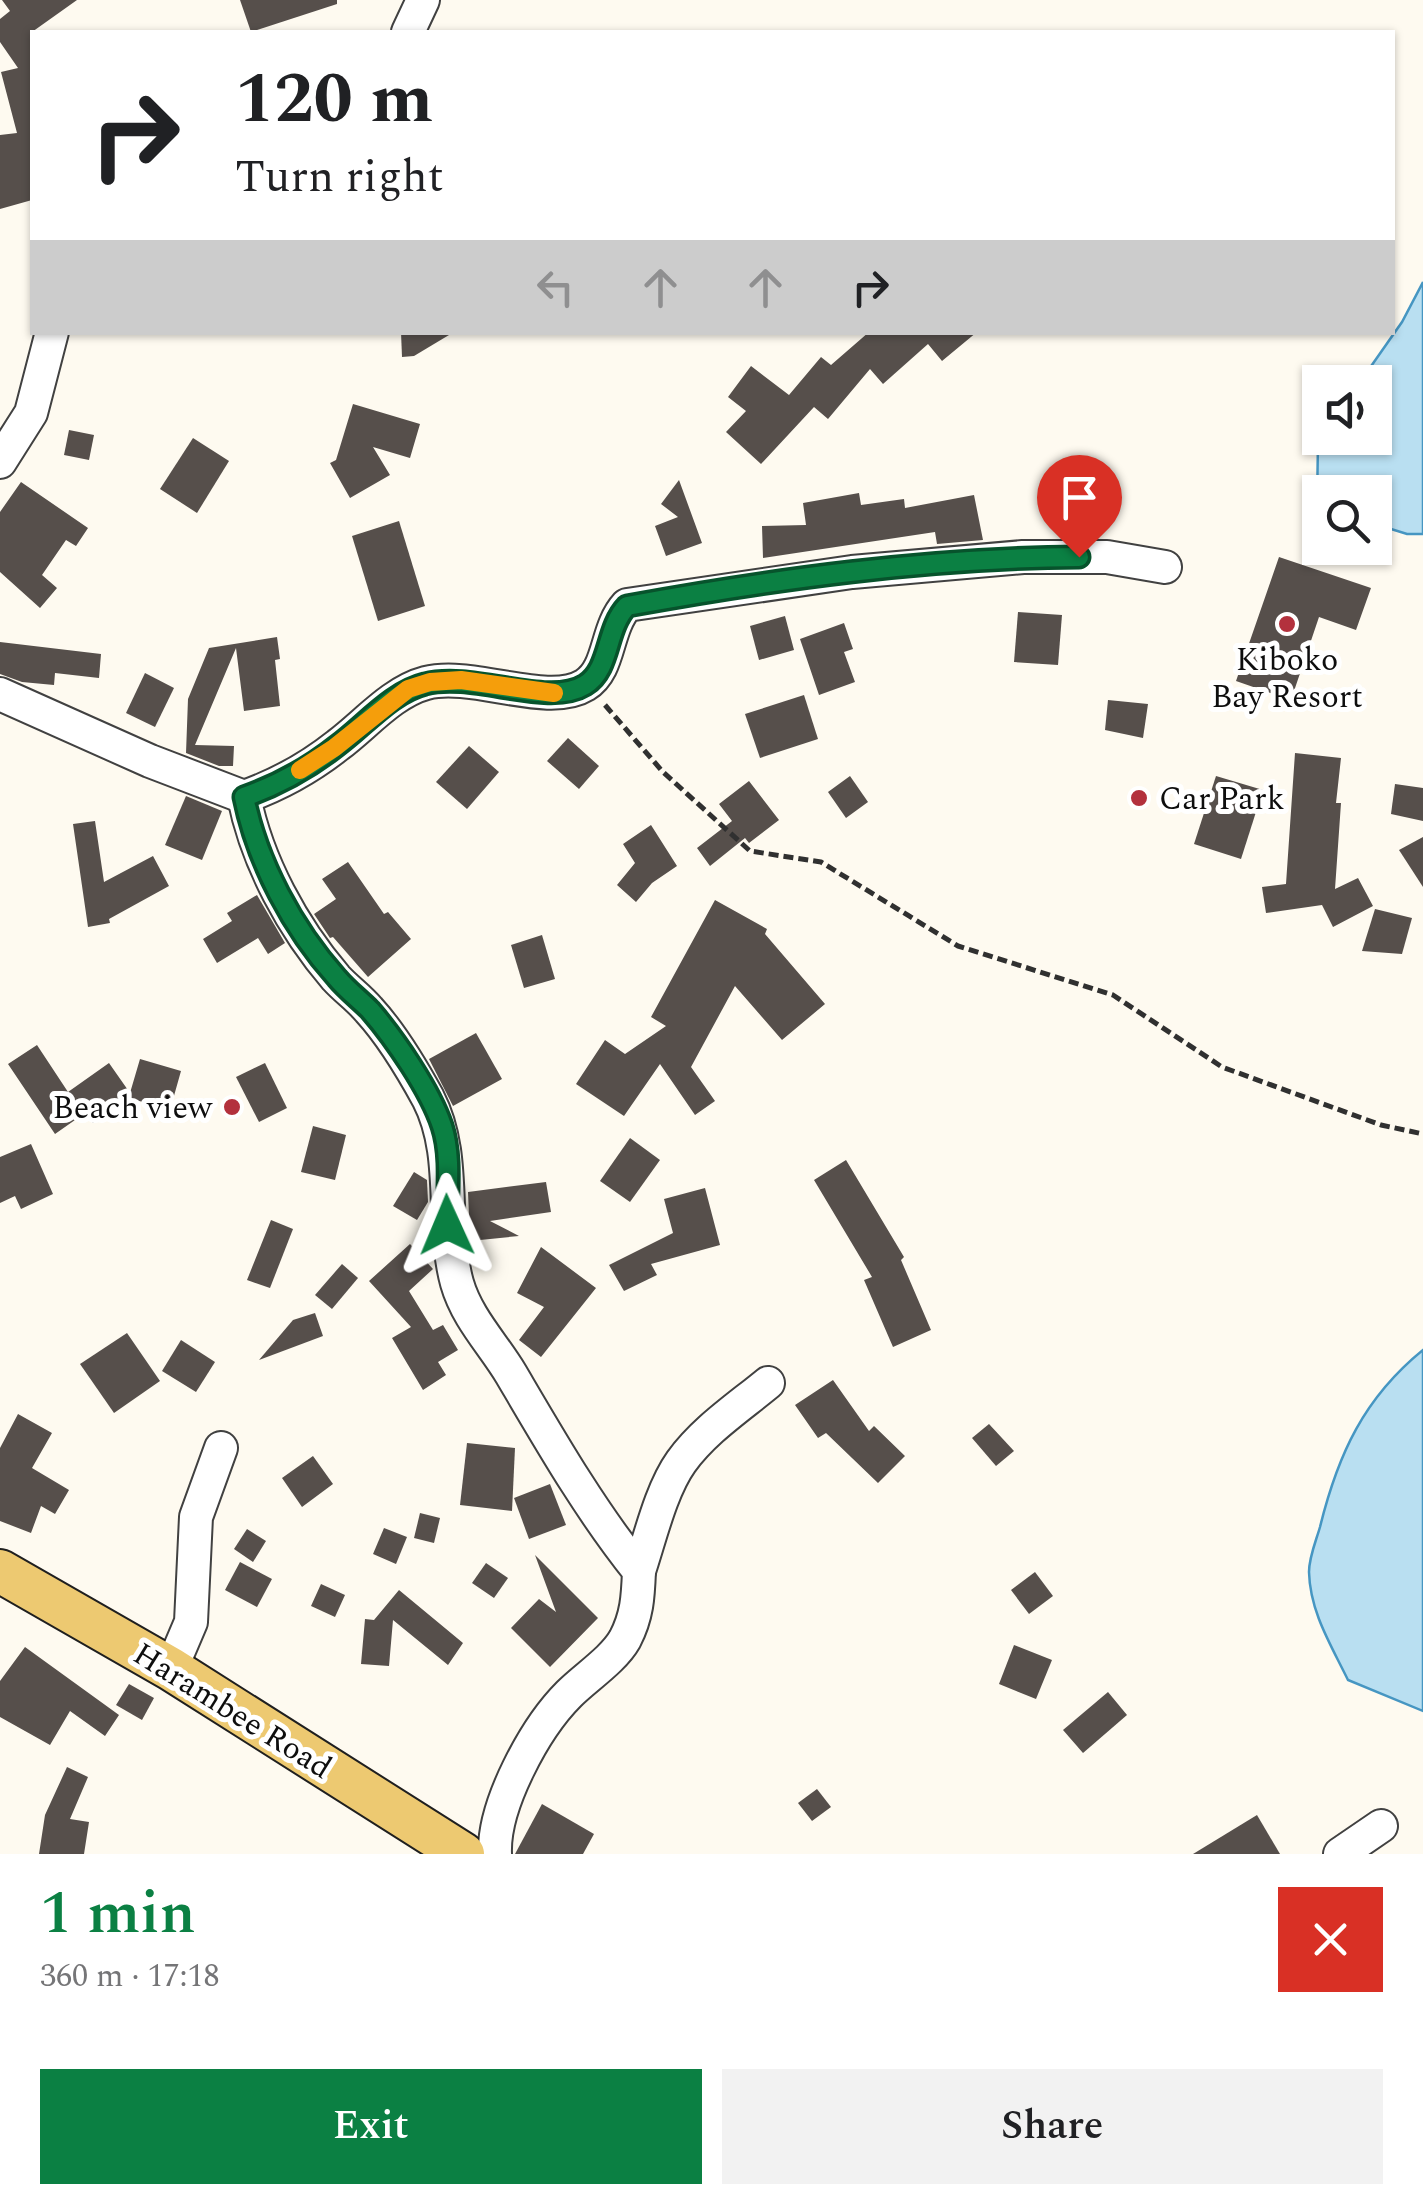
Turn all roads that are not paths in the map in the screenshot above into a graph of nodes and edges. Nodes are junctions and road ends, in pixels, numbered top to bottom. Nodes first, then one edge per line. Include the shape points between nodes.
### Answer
1 (423, 0) edge
2 (409, 30) edge
3 (51, 335) edge
4 (0, 462) edge
5 (1165, 567) dead end
6 (0, 694) edge
7 (244, 797) junction
8 (768, 1383) dead end
9 (222, 1448) dead end
10 (0, 1571) edge
11 (639, 1572) junction
12 (171, 1668) junction
13 (1381, 1826) dead end
14 (463, 1854) edge
15 (495, 1854) edge
16 (1340, 1854) edge

1 - 2 street
3 - 4 street via 31,413
5 - 7 street via 1108,556 1023,558 852,572 627,606 615,619 602,668 587,684 563,694 461,680 408,689 334,748 279,784
6 - 7 street
7 - 11 street via 273,880 305,937 402,1054 442,1128 447,1225 458,1285 473,1319
8 - 11 street via 680,1463
9 - 12 street via 196,1516 191,1622
10 - 12 main road, Harambee Road
11 - 15 street via 637,1612 622,1644 535,1736 498,1822
12 - 14 main road, Harambee Road
13 - 16 street

